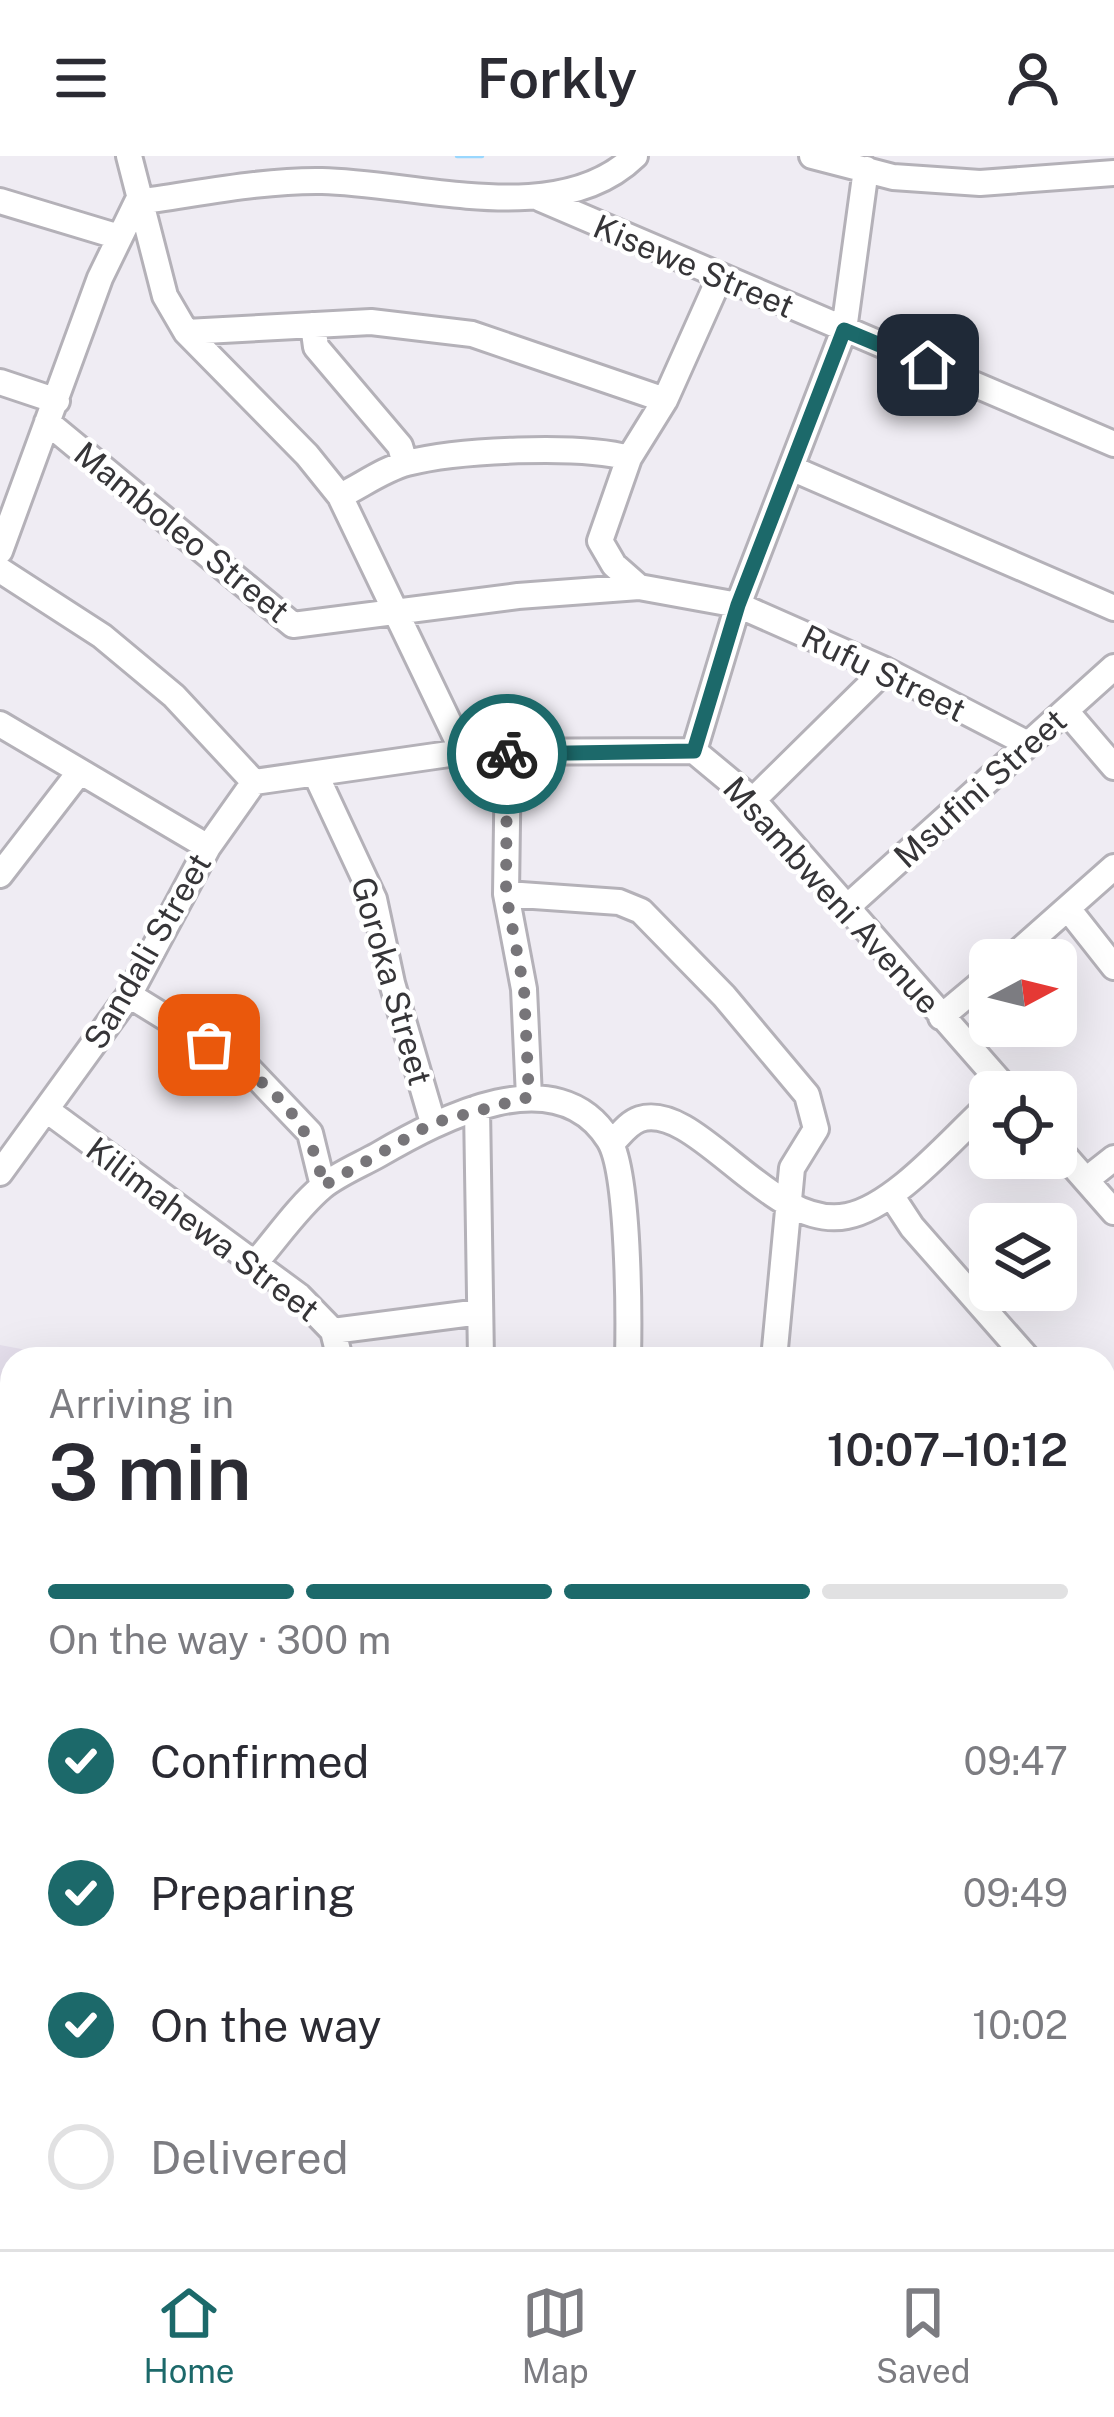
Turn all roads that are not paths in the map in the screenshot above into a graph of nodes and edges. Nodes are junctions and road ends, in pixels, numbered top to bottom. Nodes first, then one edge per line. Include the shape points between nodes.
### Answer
1 (129, 156) edge
2 (635, 156) edge
3 (812, 156) edge
4 (866, 169) junction
5 (1114, 173) edge
6 (541, 200) junction
7 (0, 201) edge
8 (137, 202) junction
9 (116, 236) junction
10 (720, 277) junction
11 (313, 325) junction
12 (844, 330) junction
13 (186, 332) junction
14 (0, 382) edge
15 (665, 400) junction
16 (52, 411) junction
17 (1114, 444) edge
18 (628, 458) junction
19 (405, 463) junction
20 (791, 468) junction
21 (340, 496) junction
22 (0, 551) edge
23 (0, 570) edge
24 (639, 586) junction
25 (738, 605) junction
26 (1114, 608) edge
27 (394, 610) junction
28 (1114, 667) edge
29 (886, 670) junction
30 (1066, 711) junction
31 (0, 724) edge
32 (1028, 744) junction
33 (694, 751) junction
34 (463, 752) junction
35 (508, 752) junction
36 (1114, 766) edge
37 (78, 774) junction
38 (316, 775) junction
39 (254, 782) junction
40 (753, 800) junction
41 (208, 848) junction
42 (1114, 867) edge
43 (0, 875) edge
44 (506, 894) junction
45 (846, 908) junction
46 (1069, 910) junction
47 (1034, 939) edge
48 (1114, 968) edge
49 (969, 994) edge
50 (129, 995) junction
51 (941, 1017) junction
52 (984, 1071) edge
53 (529, 1097) junction
54 (477, 1108) junction
55 (48, 1112) junction
56 (433, 1123) junction
57 (969, 1124) edge
58 (612, 1143) junction
59 (1114, 1158) edge
60 (1077, 1170) edge
61 (0, 1173) edge
62 (1086, 1180) junction
63 (323, 1186) junction
64 (891, 1195) junction
65 (793, 1203) junction
66 (1114, 1212) edge
67 (255, 1263) junction
68 (480, 1312) junction
69 (334, 1330) junction
70 (338, 1347) edge
71 (481, 1347) edge
72 (627, 1347) edge
73 (775, 1347) edge
74 (1017, 1347) edge

1 - 8 street
2 - 6 street via 616,174
3 - 4 street
4 - 5 street via 980,183
4 - 12 street
6 - 8 street via 320,181
6 - 10 street, Kisewe Street
7 - 9 street
8 - 9 street
8 - 13 street via 165,296
9 - 16 street
10 - 12 street, Kisewe Street
10 - 15 street
11 - 13 street
11 - 15 street via 370,322 472,334
11 - 19 street via 316,346 400,446
12 - 17 street, Kisewe Street
12 - 20 street
13 - 21 street
14 - 16 street, Mamboleo Street
15 - 18 street
16 - 22 street
16 - 27 street, Mamboleo Street via 293,625
18 - 19 street via 508,452
18 - 24 street via 600,541
19 - 21 street
20 - 25 street
20 - 26 street
21 - 27 street
23 - 39 street via 174,695
24 - 25 street, Rufu Street
24 - 27 street
25 - 29 street, Rufu Street
25 - 33 street
27 - 34 street
28 - 30 street, Msufini Street
29 - 32 street, Rufu Street
29 - 40 street
30 - 32 street, Msufini Street
30 - 36 street
31 - 37 street
32 - 45 street, Msufini Street
33 - 35 street, Msambweni Avenue
33 - 40 street, Msambweni Avenue
34 - 35 street, Msambweni Avenue
34 - 38 street
35 - 44 street
37 - 41 street
37 - 43 street
38 - 39 street
38 - 56 street, Goroka Street via 374,899
39 - 41 street, Sandali Street
40 - 45 street, Msambweni Avenue
41 - 50 street, Sandali Street
42 - 46 street
44 - 53 street via 524,989
44 - 65 street via 640,910 724,996 814,1114 816,1129 793,1168
45 - 51 street, Msambweni Avenue
46 - 47 street
46 - 48 street
49 - 51 street
50 - 55 street, Sandali Street
50 - 63 street via 249,1069 310,1133
51 - 52 street, Msambweni Avenue
53 - 54 street
53 - 58 street via 593,1119
54 - 56 street
54 - 68 street
55 - 61 street, Sandali Street
55 - 67 street, Kilimahewa Street
56 - 63 street
57 - 64 street
58 - 65 street via 640,1119 656,1119 711,1141 740,1174
58 - 72 street
59 - 62 street
60 - 62 street
62 - 66 street
63 - 67 street
64 - 65 street via 869,1210 830,1218
64 - 74 street
65 - 73 street
67 - 69 street, Kilimahewa Street
68 - 69 street
68 - 71 street
69 - 70 street, Kilimahewa Street

